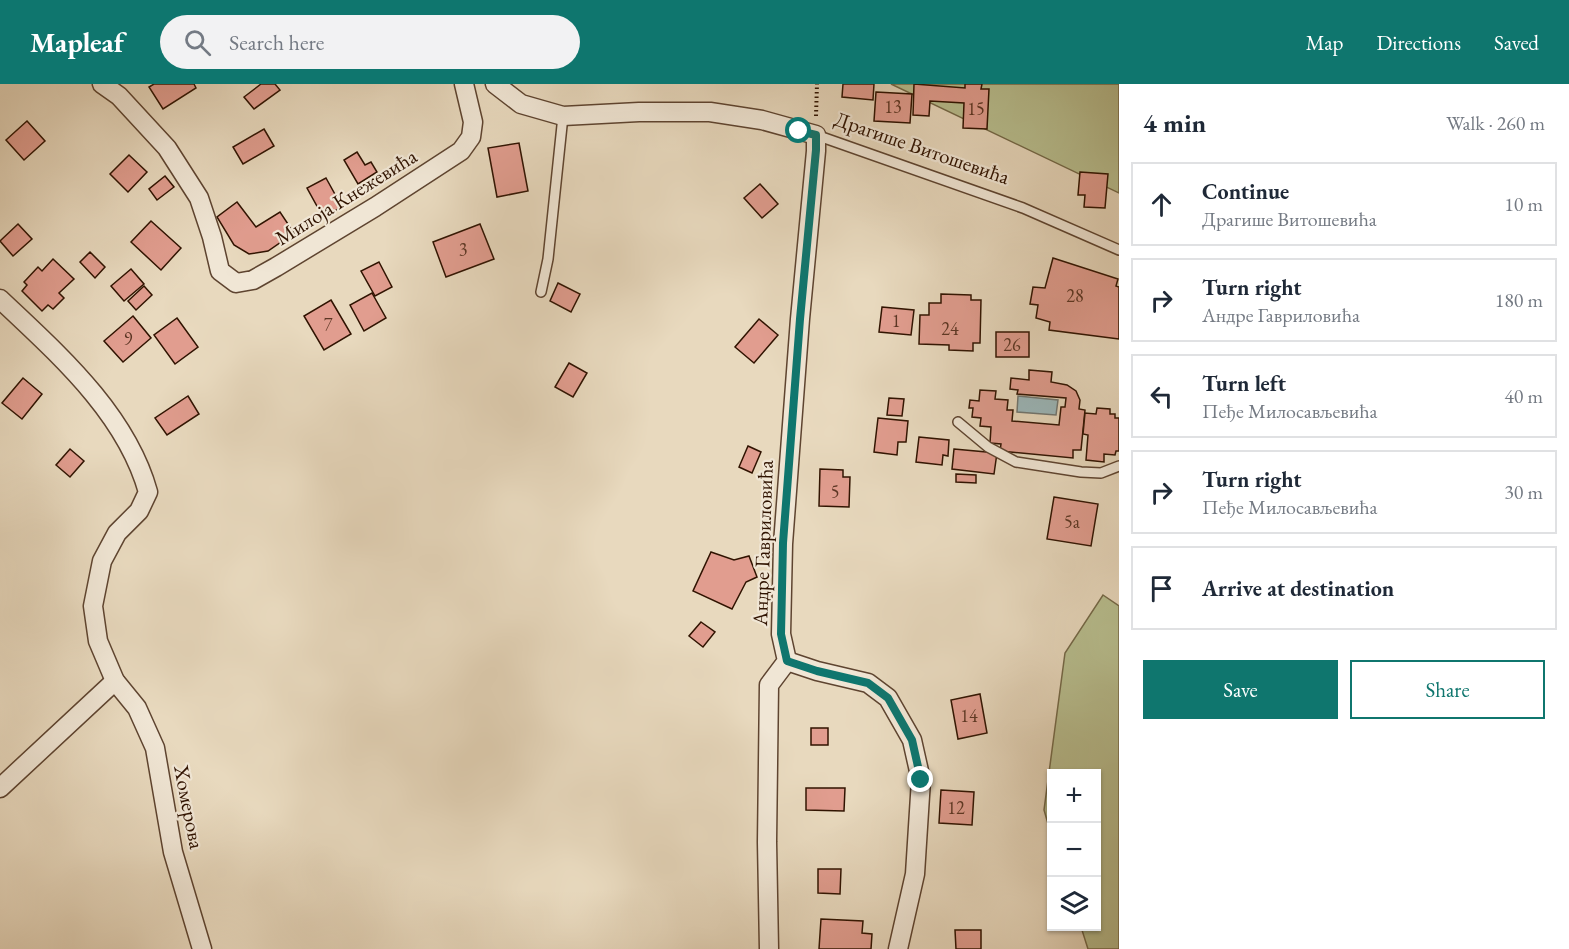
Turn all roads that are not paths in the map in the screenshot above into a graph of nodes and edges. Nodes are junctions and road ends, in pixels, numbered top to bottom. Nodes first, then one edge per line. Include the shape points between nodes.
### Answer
1 (102, 84) edge
2 (464, 84) edge
3 (495, 84) edge
4 (563, 116) junction
5 (816, 135) junction
6 (1119, 250) edge
7 (541, 292) dead end
8 (0, 299) edge
9 (958, 422) dead end
10 (1119, 466) edge
11 (787, 661) junction
12 (116, 681) junction
13 (0, 788) edge
14 (202, 949) edge
15 (768, 949) edge
16 (898, 949) edge

1 - 2 street, Милоја Кнежевића via 119,96 167,148 199,198 220,271 236,283 253,280 462,151 471,137 473,122
3 - 4 street, Драгише Витошевића via 521,104
4 - 5 street, Драгише Витошевића via 710,112 762,120
4 - 7 lane
5 - 6 lane, Драгише Витошевића via 1023,208
5 - 11 street, Андре Гавриловића via 783,543 781,634
8 - 12 street, Хомерова via 63,359 109,414 142,470 148,492 139,511 117,533 102,561 93,606 98,641
9 - 10 lane via 988,447 1016,462 1091,473
11 - 15 street via 770,685
11 - 16 street via 868,683 888,698 912,740 921,780 915,874
12 - 13 street
12 - 14 street, Хомерова via 137,708 155,748 173,852

